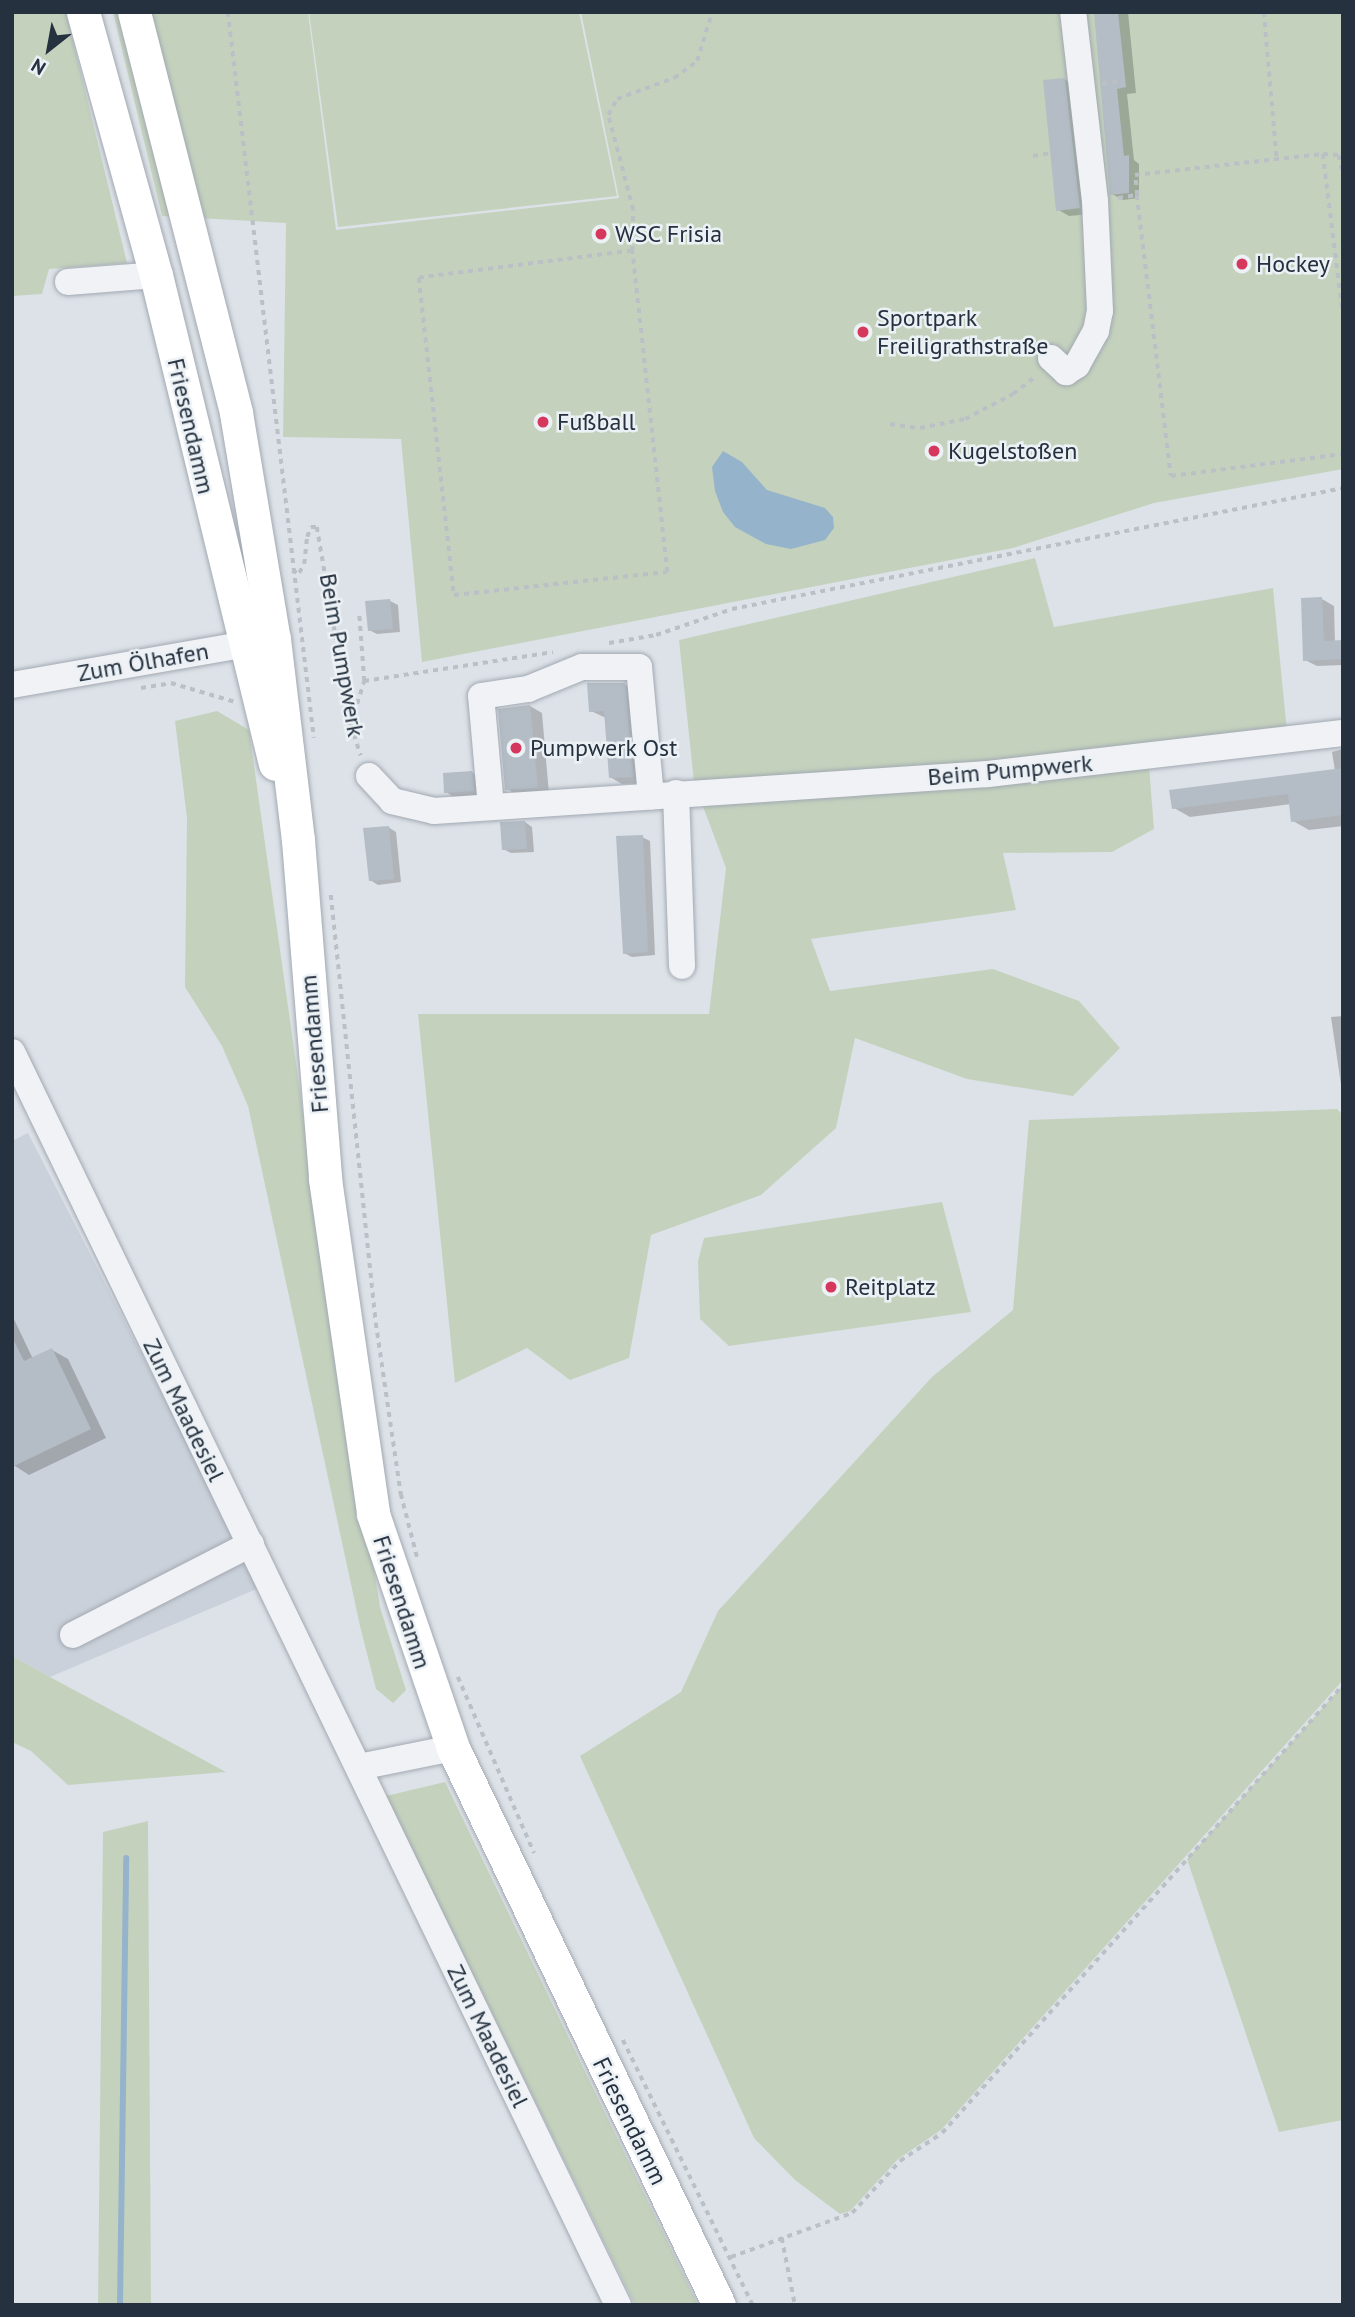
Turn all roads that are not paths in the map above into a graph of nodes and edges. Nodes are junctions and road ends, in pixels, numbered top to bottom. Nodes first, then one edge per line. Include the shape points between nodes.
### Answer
1 (83, 12) edge
2 (134, 12) edge
3 (1073, 12) edge
4 (156, 275) junction
5 (68, 282) dead end
6 (1051, 358) road end
7 (258, 642) junction
8 (12, 685) edge
9 (1343, 733) edge
10 (369, 776) road end
11 (663, 794) junction
12 (491, 807) junction
13 (682, 966) dead end
14 (12, 1052) edge
15 (251, 1544) junction
16 (73, 1635) dead end
17 (453, 1748) junction
18 (359, 1767) junction
19 (618, 2305) edge
20 (719, 2305) edge

1 - 4 main road, Friesendamm
2 - 7 main road, Friesendamm via 236,413
3 - 6 street via 1101,289 1096,331 1076,365 1066,372
4 - 5 street
4 - 7 main road, Friesendamm
7 - 8 street, Zum Ölhafen
7 - 17 main road, Friesendamm via 283,699 325,1179 373,1514
9 - 11 street, Beim Pumpwerk via 988,774
10 - 12 street, Beim Pumpwerk via 393,801 435,811
11 - 12 street, Beim Pumpwerk
11 - 12 street via 639,667 582,667 528,689 481,696
11 - 13 street
14 - 15 street, Zum Maadesiel
15 - 16 street
15 - 18 street, Zum Maadesiel
17 - 18 street
17 - 20 main road, Friesendamm
18 - 19 street, Zum Maadesiel

